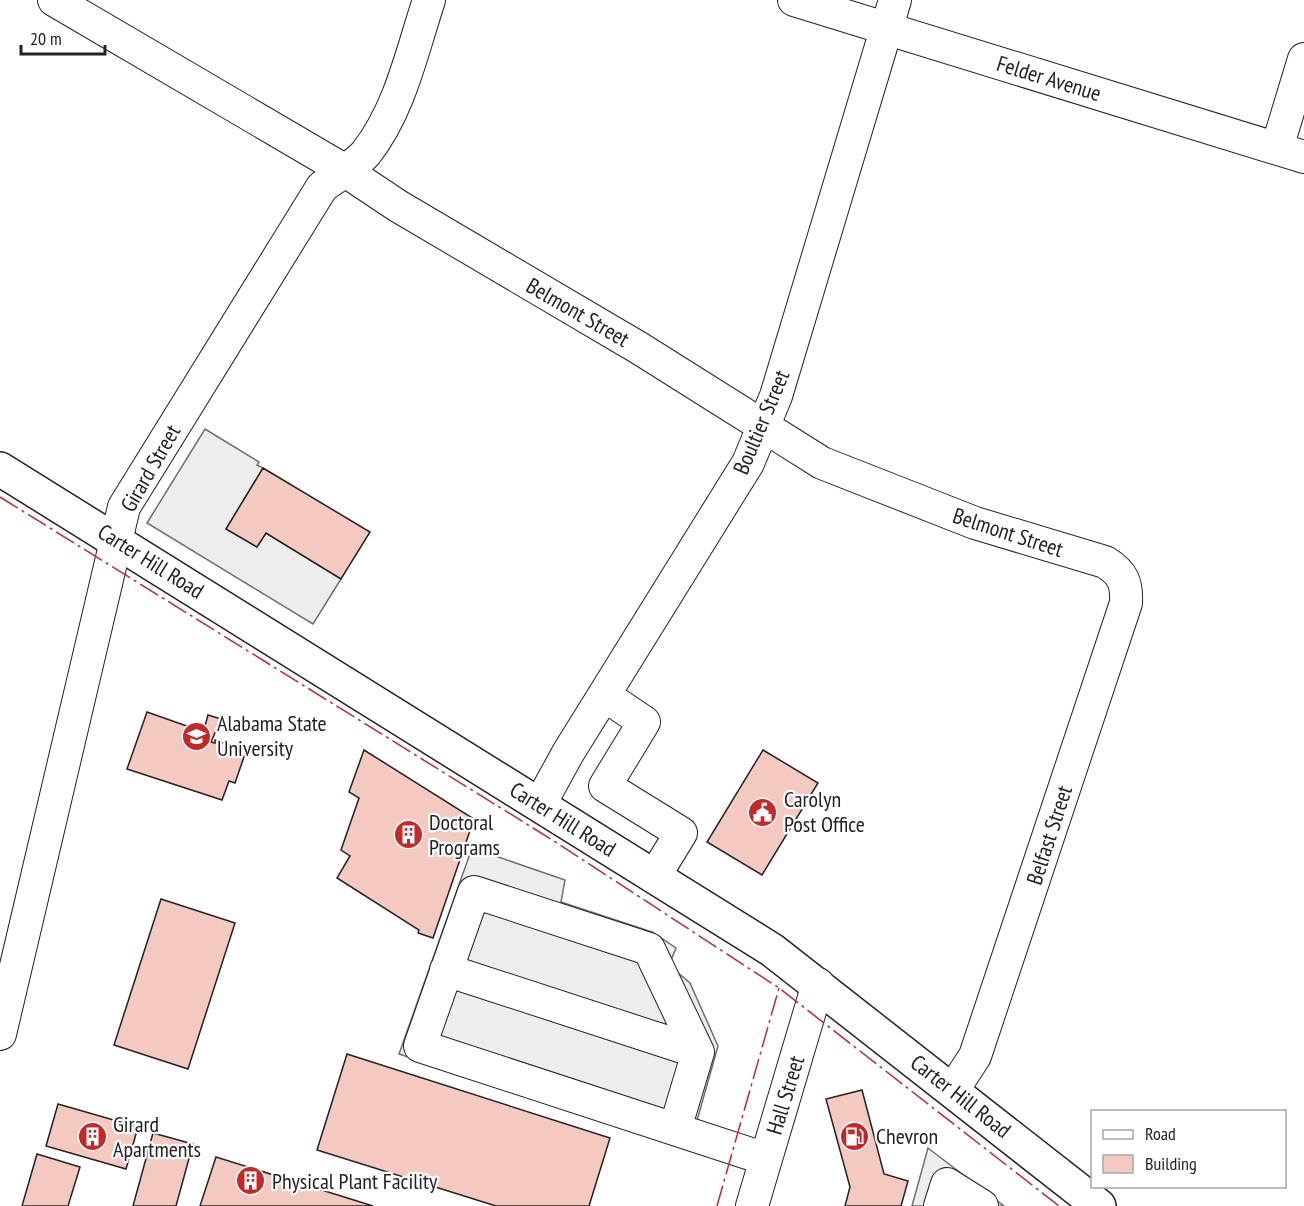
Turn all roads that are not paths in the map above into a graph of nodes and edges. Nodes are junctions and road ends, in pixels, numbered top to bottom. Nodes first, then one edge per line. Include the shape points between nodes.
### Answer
1 (54, 0) edge
2 (429, 0) edge
3 (794, 0) edge
4 (891, 14) edge
5 (1304, 59) edge
6 (1291, 152) edge
7 (344, 170) junction
8 (763, 428) junction
9 (0, 469) edge
10 (116, 539) junction
11 (1122, 576) joint
12 (604, 695) junction
13 (564, 761) junction
14 (605, 786) junction
15 (540, 804) junction
16 (654, 877) junction
17 (446, 970) junction
18 (819, 984) junction
19 (0, 1034) edge
20 (698, 1052) junction
21 (953, 1090) junction
22 (675, 1129) junction
23 (766, 1159) junction
24 (1084, 1200) edge
25 (752, 1206) edge
26 (940, 1206) edge
27 (981, 1206) edge

1 - 7 street, Belmont Street
2 - 7 street, Girard Street via 387,120 365,154
3 - 4 street, Felder Avenue
4 - 6 street, Felder Avenue
4 - 8 street, Boultier Street
5 - 6 street
7 - 8 street, Belmont Street via 639,348
7 - 10 street, Girard Street via 322,186 130,496
8 - 11 street, Belmont Street via 822,463 859,479 975,523 1105,562
8 - 12 street, Boultier Street via 748,463
9 - 10 main road, Carter Hill Road
10 - 15 main road, Carter Hill Road
10 - 19 street, Girard Street
11 - 21 street, Belfast Street via 1127,586 1126,603 975,1056
12 - 13 street, Boultier Street
12 - 14 street via 644,722
13 - 14 street
13 - 15 street, Boultier Street
14 - 16 street via 681,833
15 - 16 main road, Carter Hill Road
16 - 18 main road, Carter Hill Road
17 - 20 street
17 - 20 street via 474,892 496,899 649,949
17 - 22 street via 420,1046
18 - 21 main road, Carter Hill Road
18 - 23 street, Hall Street
20 - 22 street
21 - 24 main road, Carter Hill Road
22 - 23 street
23 - 25 street, Hall Street
26 - 27 street via 946,1184

